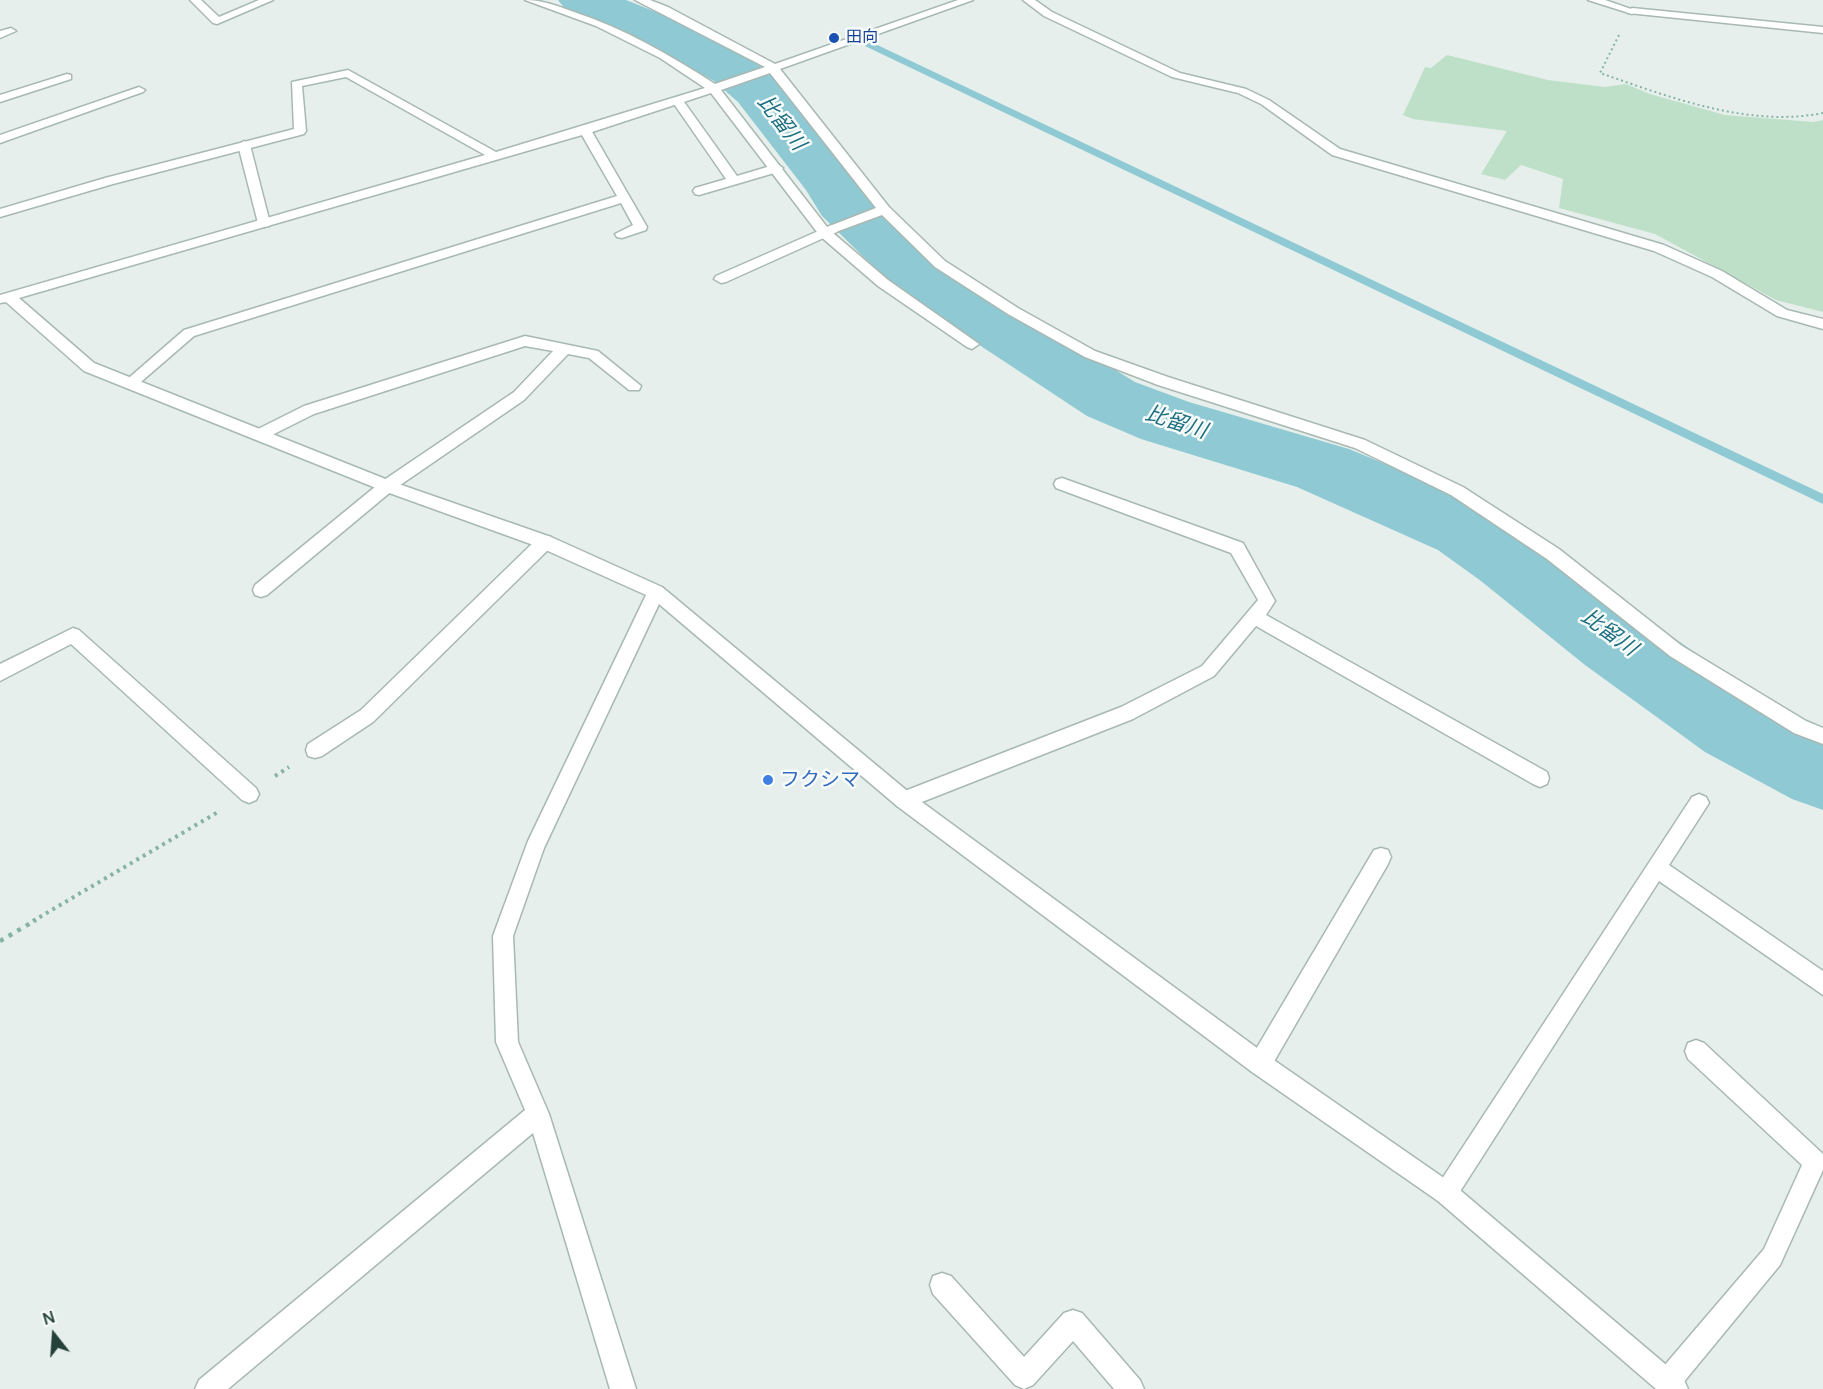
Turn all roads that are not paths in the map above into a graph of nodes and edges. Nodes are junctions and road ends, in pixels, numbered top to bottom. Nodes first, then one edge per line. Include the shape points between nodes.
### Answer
1 (195, 0) edge
2 (268, 0) edge
3 (530, 0) edge
4 (640, 0) edge
5 (968, 0) edge
6 (1028, 0) edge
7 (1593, 0) edge
8 (1823, 30) edge
9 (767, 69) junction
10 (67, 77) dead end
11 (718, 87) junction
12 (139, 90) dead end
13 (0, 99) edge
14 (678, 100) junction
15 (585, 130) junction
16 (0, 139) edge
17 (244, 145) junction
18 (495, 156) junction
19 (777, 168) junction
20 (734, 181) junction
21 (699, 191) dead end
22 (624, 198) junction
23 (879, 212) junction
24 (0, 213) edge
25 (264, 223) junction
26 (829, 231) junction
27 (622, 234) dead end
28 (721, 279) dead end
29 (5, 298) edge
30 (1823, 324) edge
31 (972, 344) dead end
32 (566, 348) junction
33 (130, 383) junction
34 (634, 386) dead end
35 (259, 435) junction
36 (1062, 484) dead end
37 (387, 486) junction
38 (545, 542) junction
39 (261, 590) dead end
40 (656, 592) junction
41 (1255, 617) junction
42 (0, 674) edge
43 (1823, 736) edge
44 (315, 750) road end
45 (1540, 778) dead end
46 (249, 794) road end
47 (904, 800) junction
48 (1699, 803) dead end
49 (1381, 857) dead end
50 (1656, 868) junction
51 (1823, 984) edge
52 (1696, 1051) dead end
53 (1260, 1064) junction
54 (538, 1114) junction
55 (1446, 1193) junction
56 (942, 1285) dead end
57 (1671, 1385) edge
58 (208, 1389) edge
59 (623, 1389) edge
60 (1131, 1389) edge

1 - 2 street via 217,21
3 - 11 street via 600,24
4 - 9 street via 761,59
5 - 9 street
6 - 30 street via 1048,14 1176,75 1242,91 1265,102 1336,152 1659,248 1716,274 1782,313
7 - 8 street via 1632,11
9 - 11 street
9 - 23 street
10 - 13 street
11 - 14 street
11 - 19 street
12 - 16 street
14 - 15 street
14 - 20 street
15 - 18 street
15 - 22 street
17 - 18 street via 300,131 296,84 348,73
17 - 24 street
17 - 25 street
18 - 25 street
19 - 20 street
19 - 26 street
20 - 21 street
22 - 27 street via 641,227
22 - 33 street via 189,333
23 - 26 street
23 - 43 street via 940,264 1013,312 1090,354 1360,444 1457,491 1553,554 1676,651 1800,727
25 - 29 street
26 - 28 street
26 - 31 street via 883,283
29 - 33 street via 89,366
32 - 34 street via 593,354
32 - 35 street via 525,341 309,410
32 - 37 street via 519,396
33 - 35 street
35 - 37 street
36 - 41 street via 1237,548 1267,602
37 - 38 street
37 - 39 street
38 - 40 street
38 - 44 street via 367,716
40 - 47 street
40 - 54 street via 535,847 503,936 507,1042
41 - 45 street
41 - 47 street via 1208,671 1127,713
42 - 46 street via 73,635
47 - 53 street
48 - 50 street
49 - 53 street
50 - 51 street
50 - 55 street
52 - 57 street via 1815,1162 1772,1257
53 - 55 street
54 - 58 street
54 - 59 street
55 - 57 street
56 - 60 street via 1024,1376 1073,1322

